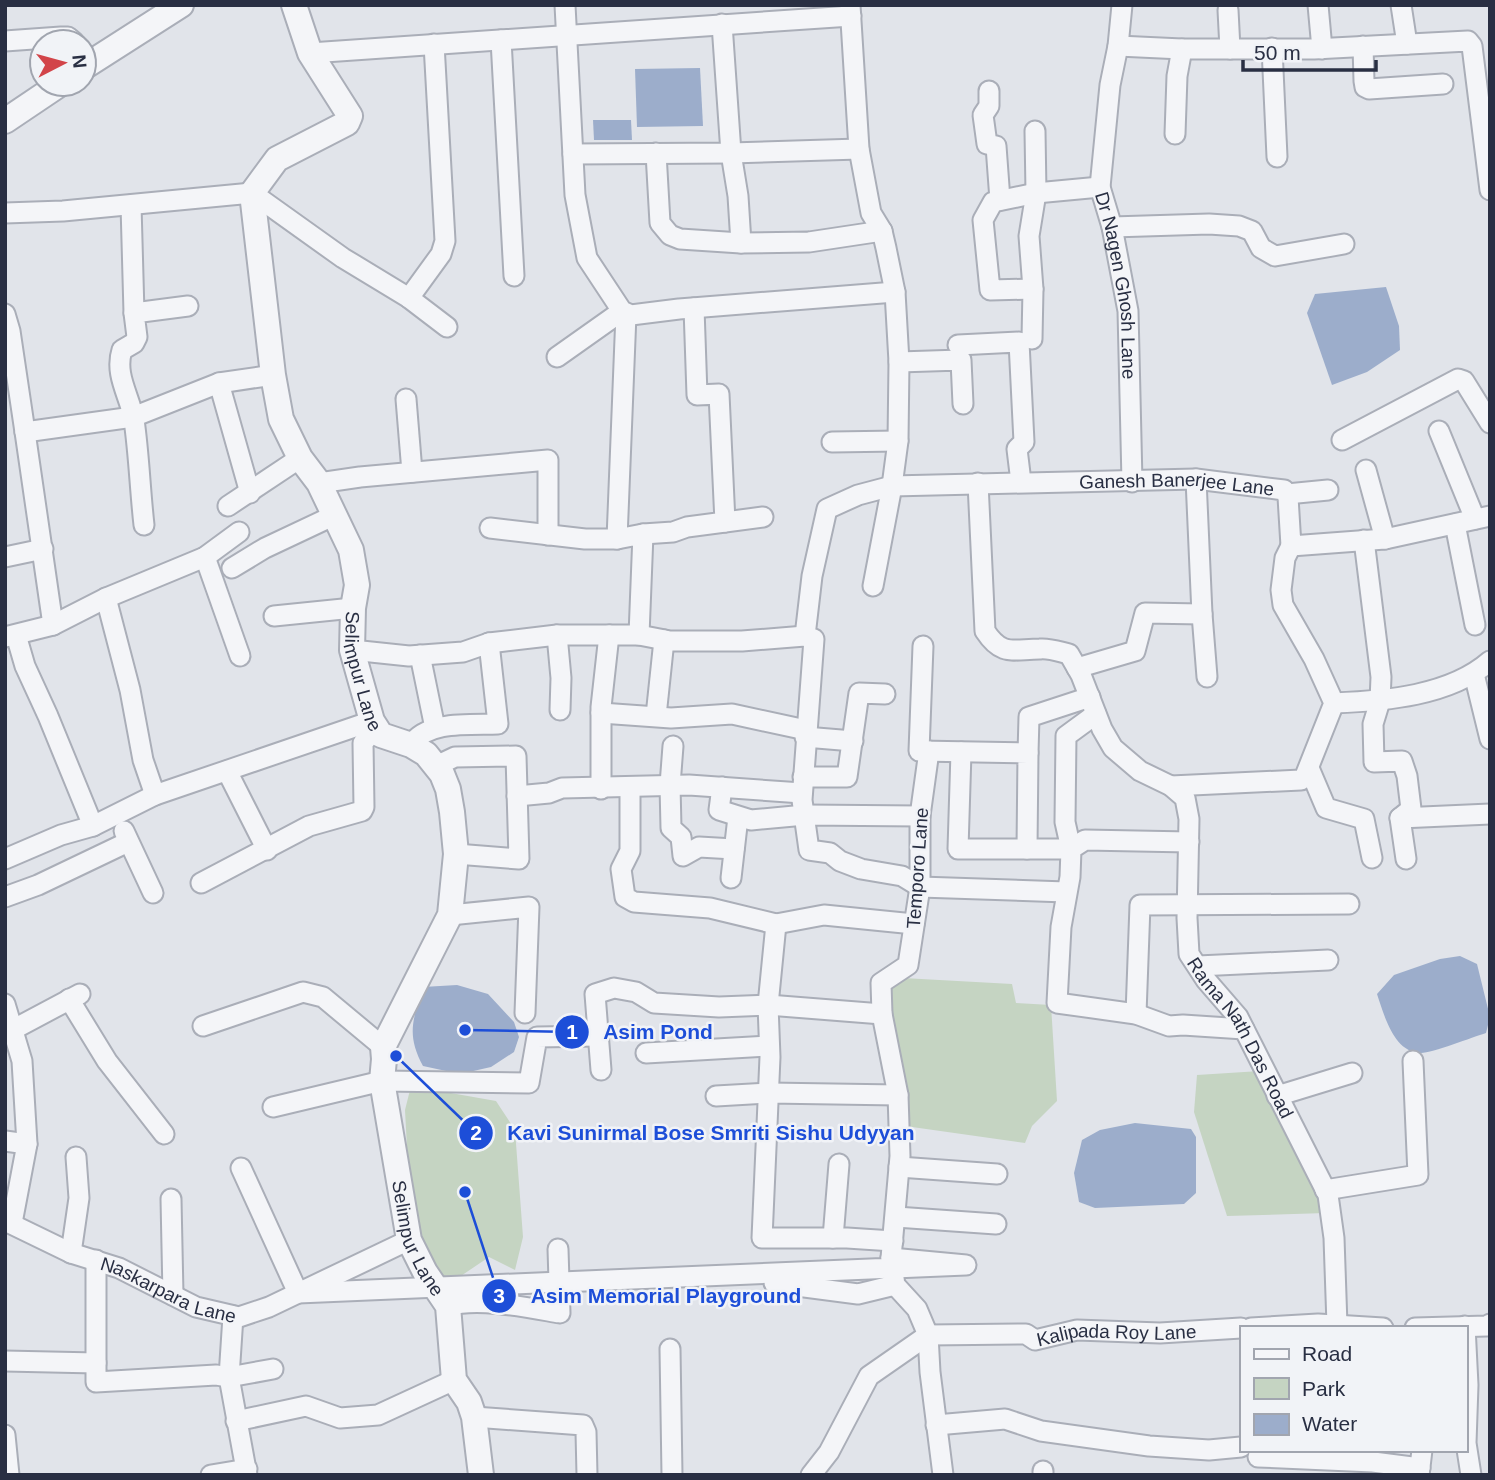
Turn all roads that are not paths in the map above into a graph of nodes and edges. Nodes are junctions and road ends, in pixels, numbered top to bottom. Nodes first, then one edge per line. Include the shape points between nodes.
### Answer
1 (181, 5) edge
2 (294, 5) edge
3 (565, 5) edge
4 (1122, 5) edge
5 (1318, 5) edge
6 (1401, 5) edge
7 (1228, 10) dead end
8 (850, 11) edge
9 (722, 24) junction
10 (567, 36) junction
11 (28, 39) edge
12 (501, 40) junction
13 (5, 41) edge
14 (434, 44) junction
15 (1407, 44) junction
16 (1118, 46) junction
17 (1363, 46) junction
18 (1230, 48) junction
19 (1272, 48) junction
20 (1322, 49) junction
21 (1182, 50) junction
22 (310, 53) junction
23 (98, 55) edge
24 (1443, 84) dead end
25 (989, 91) dead end
26 (39, 98) edge
27 (1486, 115) edge
28 (5, 121) edge
29 (1035, 131) dead end
30 (1175, 134) dead end
31 (859, 149) junction
32 (656, 153) junction
33 (730, 153) junction
34 (573, 154) junction
35 (1277, 157) dead end
36 (1100, 187) junction
37 (1490, 190) edge
38 (252, 193) junction
39 (1036, 193) junction
40 (1000, 200) junction
41 (131, 205) junction
42 (5, 214) edge
43 (1112, 227) junction
44 (882, 231) junction
45 (741, 243) junction
46 (1344, 244) dead end
47 (514, 276) dead end
48 (1033, 289) junction
49 (895, 292) junction
50 (409, 298) junction
51 (188, 306) dead end
52 (694, 308) junction
53 (624, 312) junction
54 (134, 313) junction
55 (5, 314) edge
56 (446, 327) dead end
57 (1032, 339) dead end
58 (958, 345) dead end
59 (557, 357) dead end
60 (899, 362) junction
61 (273, 375) junction
62 (219, 383) junction
63 (406, 398) dead end
64 (963, 404) dead end
65 (133, 417) junction
66 (1490, 423) edge
67 (1439, 430) dead end
68 (25, 432) junction
69 (1342, 440) dead end
70 (898, 441) junction
71 (832, 442) dead end
72 (300, 458) junction
73 (1367, 470) dead end
74 (412, 472) junction
75 (1196, 479) junction
76 (1021, 482) junction
77 (1132, 482) junction
78 (319, 483) junction
79 (978, 483) junction
80 (892, 486) junction
81 (1328, 490) dead end
82 (250, 494) junction
83 (1287, 494) junction
84 (228, 506) dead end
85 (335, 515) junction
86 (763, 517) dead end
87 (1482, 517) edge
88 (725, 522) junction
89 (1454, 524) junction
90 (144, 525) dead end
91 (490, 528) dead end
92 (239, 531) dead end
93 (643, 534) junction
94 (548, 536) junction
95 (617, 539) junction
96 (1385, 539) junction
97 (1364, 540) junction
98 (1290, 546) junction
99 (43, 550) junction
100 (5, 557) edge
101 (205, 557) junction
102 (232, 568) dead end
103 (873, 586) dead end
104 (106, 598) junction
105 (353, 608) junction
106 (1202, 614) junction
107 (274, 616) dead end
108 (53, 625) junction
109 (1475, 625) dead end
110 (557, 635) junction
111 (609, 635) junction
112 (639, 635) junction
113 (10, 636) edge
114 (805, 636) junction
115 (664, 640) junction
116 (489, 643) junction
117 (923, 646) dead end
118 (352, 650) junction
119 (420, 655) junction
120 (240, 656) dead end
121 (1490, 661) edge
122 (1077, 668) junction
123 (1474, 674) junction
124 (1208, 677) dead end
125 (885, 694) dead end
126 (1380, 701) junction
127 (1334, 703) junction
128 (1093, 705) junction
129 (560, 709) dead end
130 (601, 713) junction
131 (656, 716) junction
132 (373, 725) junction
133 (435, 728) junction
134 (806, 733) junction
135 (1490, 739) edge
136 (853, 741) junction
137 (411, 745) junction
138 (673, 746) dead end
139 (929, 751) junction
140 (961, 752) junction
141 (1028, 753) junction
142 (436, 766) junction
143 (1309, 768) junction
144 (227, 771) junction
145 (802, 785) junction
146 (670, 786) junction
147 (1171, 786) junction
148 (630, 787) junction
149 (722, 787) junction
150 (601, 789) junction
151 (155, 795) junction
152 (517, 796) junction
153 (117, 814) junction
154 (1490, 814) edge
155 (805, 815) junction
156 (920, 816) junction
157 (738, 817) junction
158 (1400, 818) junction
159 (93, 826) junction
160 (128, 842) junction
161 (1189, 842) junction
162 (734, 849) junction
163 (1027, 849) junction
164 (1071, 849) junction
165 (267, 850) junction
166 (456, 854) junction
167 (1372, 858) dead end
168 (5, 859) edge
169 (1406, 859) dead end
170 (731, 878) dead end
171 (201, 883) dead end
172 (920, 887) junction
173 (1066, 892) junction
174 (153, 893) dead end
175 (5, 897) edge
176 (1188, 904) junction
177 (1349, 904) dead end
178 (450, 915) junction
179 (776, 924) junction
180 (914, 924) junction
181 (1328, 960) dead end
182 (1198, 966) junction
183 (5, 1004) edge
184 (768, 1005) junction
185 (525, 1013) dead end
186 (882, 1013) junction
187 (1136, 1014) junction
188 (203, 1026) dead end
189 (1244, 1029) junction
190 (14, 1030) junction
191 (598, 1036) junction
192 (769, 1046) junction
193 (383, 1047) junction
194 (646, 1053) dead end
195 (1413, 1061) dead end
196 (601, 1070) dead end
197 (1352, 1073) dead end
198 (382, 1081) junction
199 (769, 1093) junction
200 (898, 1095) junction
201 (716, 1096) dead end
202 (1277, 1096) junction
203 (273, 1107) dead end
204 (164, 1134) dead end
205 (5, 1141) edge
206 (27, 1144) junction
207 (76, 1157) dead end
208 (839, 1164) dead end
209 (899, 1167) junction
210 (241, 1168) dead end
211 (997, 1174) dead end
212 (1325, 1189) junction
213 (171, 1199) dead end
214 (896, 1217) junction
215 (9, 1222) edge
216 (996, 1224) dead end
217 (833, 1238) junction
218 (409, 1240) junction
219 (558, 1249) dead end
220 (892, 1250) junction
221 (71, 1253) junction
222 (96, 1260) junction
223 (707, 1276) dead end
224 (895, 1285) junction
225 (298, 1293) junction
226 (173, 1295) junction
227 (448, 1306) junction
228 (233, 1316) junction
229 (1490, 1324) edge
230 (1337, 1325) junction
231 (1300, 1326) edge
232 (1352, 1326) edge
233 (1465, 1326) edge
234 (1240, 1328) edge
235 (928, 1335) junction
236 (670, 1349) dead end
237 (5, 1361) edge
238 (96, 1363) junction
239 (1467, 1365) edge
240 (273, 1369) dead end
241 (229, 1377) junction
242 (454, 1380) junction
243 (1467, 1414) edge
244 (474, 1417) junction
245 (236, 1421) junction
246 (936, 1425) junction
247 (5, 1435) edge
248 (1467, 1449) edge
249 (1254, 1457) edge
250 (1421, 1464) edge
251 (247, 1472) edge
252 (9, 1475) edge
253 (211, 1475) edge
254 (481, 1475) edge
255 (587, 1475) edge
256 (672, 1475) edge
257 (811, 1475) edge
258 (943, 1475) edge
259 (1471, 1475) edge

1 - 23 street
2 - 22 street
3 - 10 street
4 - 16 street, Dr Nagen Ghosh Lane
5 - 20 street
6 - 15 street
7 - 18 street
8 - 9 street
8 - 31 street
9 - 10 street
9 - 33 street
10 - 12 street
10 - 34 street
11 - 13 street
12 - 14 street
12 - 47 street
14 - 22 street
14 - 50 street via 445,241
15 - 17 street
15 - 27 street via 1468,41
16 - 21 street
16 - 36 street, Dr Nagen Ghosh Lane
17 - 20 street
17 - 24 street via 1368,89
18 - 19 street
18 - 21 street
19 - 20 street
19 - 35 street
21 - 30 street
22 - 38 street via 350,120 277,159
25 - 40 street via 989,106 983,115 987,144 996,146
26 - 28 street
27 - 37 street
29 - 39 street
31 - 33 street
31 - 44 street via 871,213
32 - 33 street
32 - 34 street
32 - 45 street via 660,223 670,235
33 - 45 street
34 - 53 street via 587,258
36 - 39 street
36 - 43 street, Dr Nagen Ghosh Lane
38 - 41 street
38 - 50 street
38 - 61 street, Selimpur Lane
39 - 40 street
39 - 48 street via 1029,236
40 - 48 street via 993,202 983,220 990,290
41 - 42 street
41 - 54 street
43 - 46 street via 1239,226 1252,232 1261,248 1275,256
43 - 77 street, Dr Nagen Ghosh Lane via 1128,311
44 - 45 street via 809,242
44 - 49 street
48 - 57 street
49 - 52 street
49 - 60 street
50 - 56 street
51 - 54 street
52 - 53 street
52 - 88 street via 697,395 719,394
53 - 59 street
53 - 95 street
54 - 65 street via 137,337 122,350 119,362
55 - 68 street
58 - 76 street via 1020,342 1024,442 1017,449
60 - 64 street via 961,360
60 - 70 street
61 - 62 street
61 - 72 street, Selimpur Lane via 281,418
62 - 65 street
62 - 82 street
63 - 74 street
65 - 68 street
65 - 90 street
66 - 69 street via 1464,381 1458,379
67 - 87 street
68 - 99 street
70 - 71 street
70 - 80 street
72 - 78 street, Selimpur Lane
72 - 82 street
73 - 96 street
74 - 78 street
74 - 94 street via 548,460
75 - 77 street, Ganesh Banerjee Lane
75 - 83 street, Ganesh Banerjee Lane via 1281,489
75 - 106 street
76 - 77 street, Ganesh Banerjee Lane
76 - 79 street, Ganesh Banerjee Lane
78 - 85 street, Selimpur Lane
79 - 80 street, Ganesh Banerjee Lane
79 - 122 street via 985,631 994,645 1010,652 1044,648 1069,654
80 - 103 street
80 - 114 street, Ganesh Banerjee Lane via 827,509
81 - 83 street
82 - 84 street
83 - 98 street, Ganesh Banerjee Lane
85 - 102 street
85 - 105 street, Selimpur Lane via 355,570
86 - 88 street
87 - 89 street
88 - 93 street
89 - 96 street
89 - 109 street
91 - 94 street
92 - 101 street
93 - 95 street
93 - 112 street
94 - 95 street
96 - 97 street
97 - 98 street
97 - 126 street
98 - 127 street, Ganesh Banerjee Lane via 1284,562 1283,604
99 - 100 street
99 - 108 street
101 - 104 street
101 - 120 street
104 - 108 street
104 - 151 street
105 - 107 street
105 - 118 street, Selimpur Lane
106 - 122 street via 1145,613 1135,651
106 - 124 street
108 - 113 street
110 - 111 street
110 - 116 street
110 - 129 street
111 - 112 street
111 - 130 street
112 - 115 street
113 - 159 street
114 - 115 street
114 - 134 street via 814,639
115 - 131 street
116 - 119 street via 463,652
116 - 133 street via 498,724
117 - 139 street via 919,751
118 - 119 street
118 - 132 street, Selimpur Lane
119 - 133 street
121 - 123 street
122 - 128 street
123 - 126 street via 1421,693
123 - 135 street
125 - 136 street via 859,693
126 - 127 street
126 - 158 street via 1373,724 1374,762 1402,761 1411,809
127 - 143 street
128 - 141 street via 1028,717
128 - 147 street via 1113,748 1140,771
128 - 164 street via 1066,736 1065,822
130 - 131 street
130 - 150 street
131 - 134 street via 732,714
132 - 137 street, Selimpur Lane via 381,735
132 - 144 street
132 - 165 street via 363,743 365,807 309,826
133 - 137 street via 416,737
134 - 136 street
134 - 145 street
136 - 145 street via 847,777
137 - 142 street, Selimpur Lane
138 - 146 street
139 - 140 street
139 - 156 street, Temporo Lane
140 - 141 street
140 - 163 street via 958,849
141 - 163 street
142 - 152 street via 455,757 516,756
142 - 166 street, Selimpur Lane via 448,789
143 - 147 street via 1301,780
143 - 167 street via 1326,808 1364,819
144 - 151 street
144 - 165 street
145 - 149 street
145 - 155 street
146 - 148 street
146 - 149 street
146 - 162 street via 671,828 681,837 682,856 699,847
147 - 161 street, Rama Nath Das Road via 1185,798
148 - 150 street
148 - 179 street via 630,852 621,869 625,897 634,902 710,908
149 - 157 street via 719,810
150 - 152 street via 562,788
151 - 153 street
152 - 166 street via 519,859
153 - 159 street
153 - 160 street
154 - 158 street
155 - 156 street
155 - 157 street
155 - 172 street via 809,850 830,853 861,869 902,876
156 - 172 street, Temporo Lane
157 - 162 street
158 - 169 street
159 - 168 street
160 - 174 street
160 - 175 street
161 - 164 street via 1085,840
161 - 176 street, Rama Nath Das Road
162 - 170 street
163 - 164 street
164 - 173 street
165 - 171 street
166 - 178 street, Selimpur Lane
172 - 173 street
172 - 180 street, Temporo Lane
173 - 187 street via 1057,1003
176 - 177 street
176 - 182 street, Rama Nath Das Road via 1189,954
176 - 187 street via 1140,905
178 - 185 street via 529,907
178 - 193 street, Selimpur Lane
179 - 180 street via 824,915
179 - 184 street
180 - 186 street, Temporo Lane via 908,965 881,984
181 - 182 street
182 - 189 street, Rama Nath Das Road
183 - 190 street
184 - 186 street
184 - 191 street via 653,1003 636,992 614,988 595,993
184 - 192 street
186 - 200 street, Temporo Lane
187 - 189 street via 1169,1026
188 - 193 street via 303,992 323,997
189 - 202 street, Rama Nath Das Road
190 - 204 street via 75,996 107,1061
190 - 206 street via 22,1061
191 - 196 street
191 - 198 street via 537,1037 529,1083
192 - 194 street
192 - 199 street
193 - 198 street, Selimpur Lane
195 - 212 street via 1418,1175
197 - 202 street
198 - 203 street
198 - 218 street, Selimpur Lane
199 - 200 street
199 - 201 street
199 - 217 street via 762,1238
200 - 209 street, Temporo Lane
202 - 212 street, Rama Nath Das Road
205 - 206 street
206 - 215 street
207 - 221 street via 79,1198
208 - 217 street
209 - 211 street
209 - 214 street, Temporo Lane
210 - 225 street
212 - 230 street, Rama Nath Das Road via 1334,1238
213 - 226 street
214 - 216 street
214 - 220 street, Temporo Lane
215 - 221 street, Naskarpara Lane
217 - 220 street
218 - 225 street, Naskarpara Lane
218 - 227 street, Selimpur Lane
219 - 227 street via 560,1313 515,1305
220 - 224 street, Temporo Lane
220 - 225 street via 966,1265
221 - 222 street, Naskarpara Lane
222 - 226 street, Naskarpara Lane
222 - 238 street
223 - 224 street via 844,1293
224 - 235 street via 917,1309
225 - 228 street, Naskarpara Lane via 269,1307
226 - 228 street, Naskarpara Lane via 196,1307
227 - 242 street, Selimpur Lane
228 - 241 street
229 - 233 street
230 - 231 street
230 - 232 street
234 - 235 street, Kalipada Roy Lane via 1160,1333 1077,1330 1035,1340 1026,1334
235 - 246 street
235 - 257 street via 869,1376
236 - 256 street
237 - 238 street
238 - 241 street via 96,1382
239 - 243 street
240 - 241 street
241 - 245 street
242 - 244 street, Selimpur Lane
242 - 245 street via 378,1415 340,1418 306,1406
244 - 254 street, Selimpur Lane
244 - 255 street via 583,1425
245 - 251 street
246 - 249 street via 1005,1419 1041,1431
246 - 258 street
247 - 252 street
248 - 259 street
249 - 250 street
251 - 253 street

